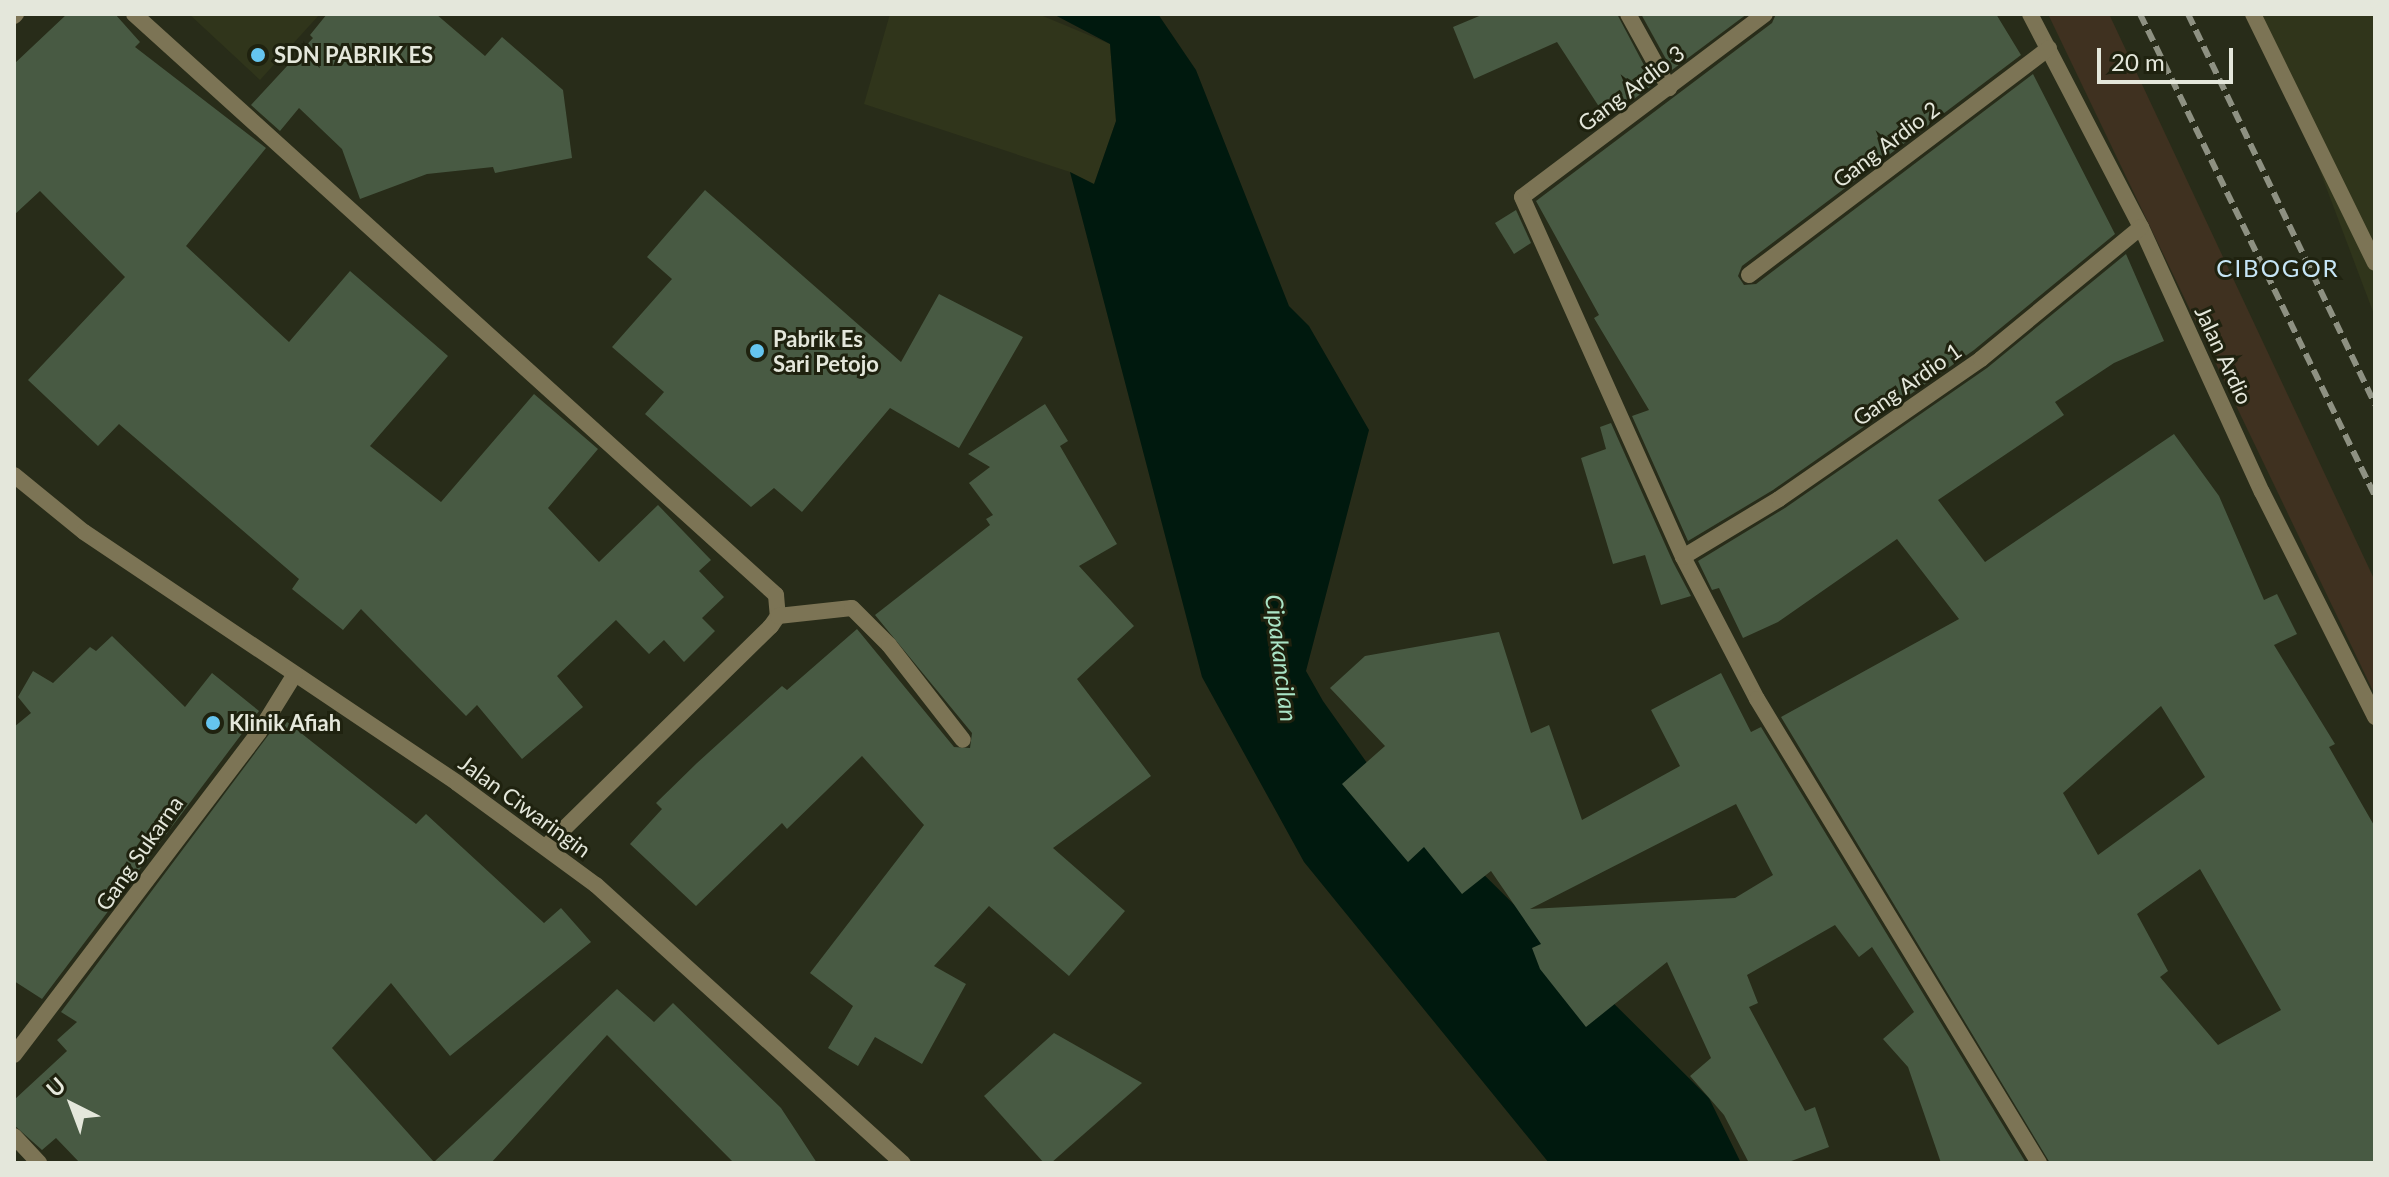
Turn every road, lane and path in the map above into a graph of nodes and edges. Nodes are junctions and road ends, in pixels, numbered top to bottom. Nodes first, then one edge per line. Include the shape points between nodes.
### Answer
1 (134, 14) edge
2 (1628, 14) edge
3 (1765, 14) edge
4 (2030, 14) edge
5 (2253, 14) edge
6 (2049, 48) junction
7 (1669, 88) junction
8 (2141, 227) junction
9 (2375, 263) edge
10 (1749, 275) dead end
11 (14, 475) edge
12 (1683, 557) junction
13 (778, 616) junction
14 (295, 674) junction
15 (2375, 717) edge
16 (963, 740) dead end
17 (545, 847) junction
18 (14, 1055) edge
19 (14, 1136) edge
20 (39, 1163) edge
21 (903, 1163) edge
22 (2039, 1163) edge

1 - 13 street via 765,581 776,595
2 - 7 street
3 - 7 street, Gang Ardio 3
4 - 6 street, Jalan Ardio
5 - 9 street
6 - 8 street, Jalan Ardio
6 - 10 street, Gang Ardio 2
7 - 12 street, Gang Ardio 3 via 1522,197
8 - 12 street, Gang Ardio 1 via 1981,359 1779,499
8 - 15 street, Jalan Ardio via 2262,492
11 - 14 street, Jalan Ciwaringin via 84,532
12 - 22 street via 1757,699
13 - 16 street via 852,608 889,645
13 - 17 street
14 - 17 street, Jalan Ciwaringin
14 - 18 street, Gang Sukarna via 259,732
17 - 21 street, Jalan Ciwaringin via 666,946
19 - 20 street

